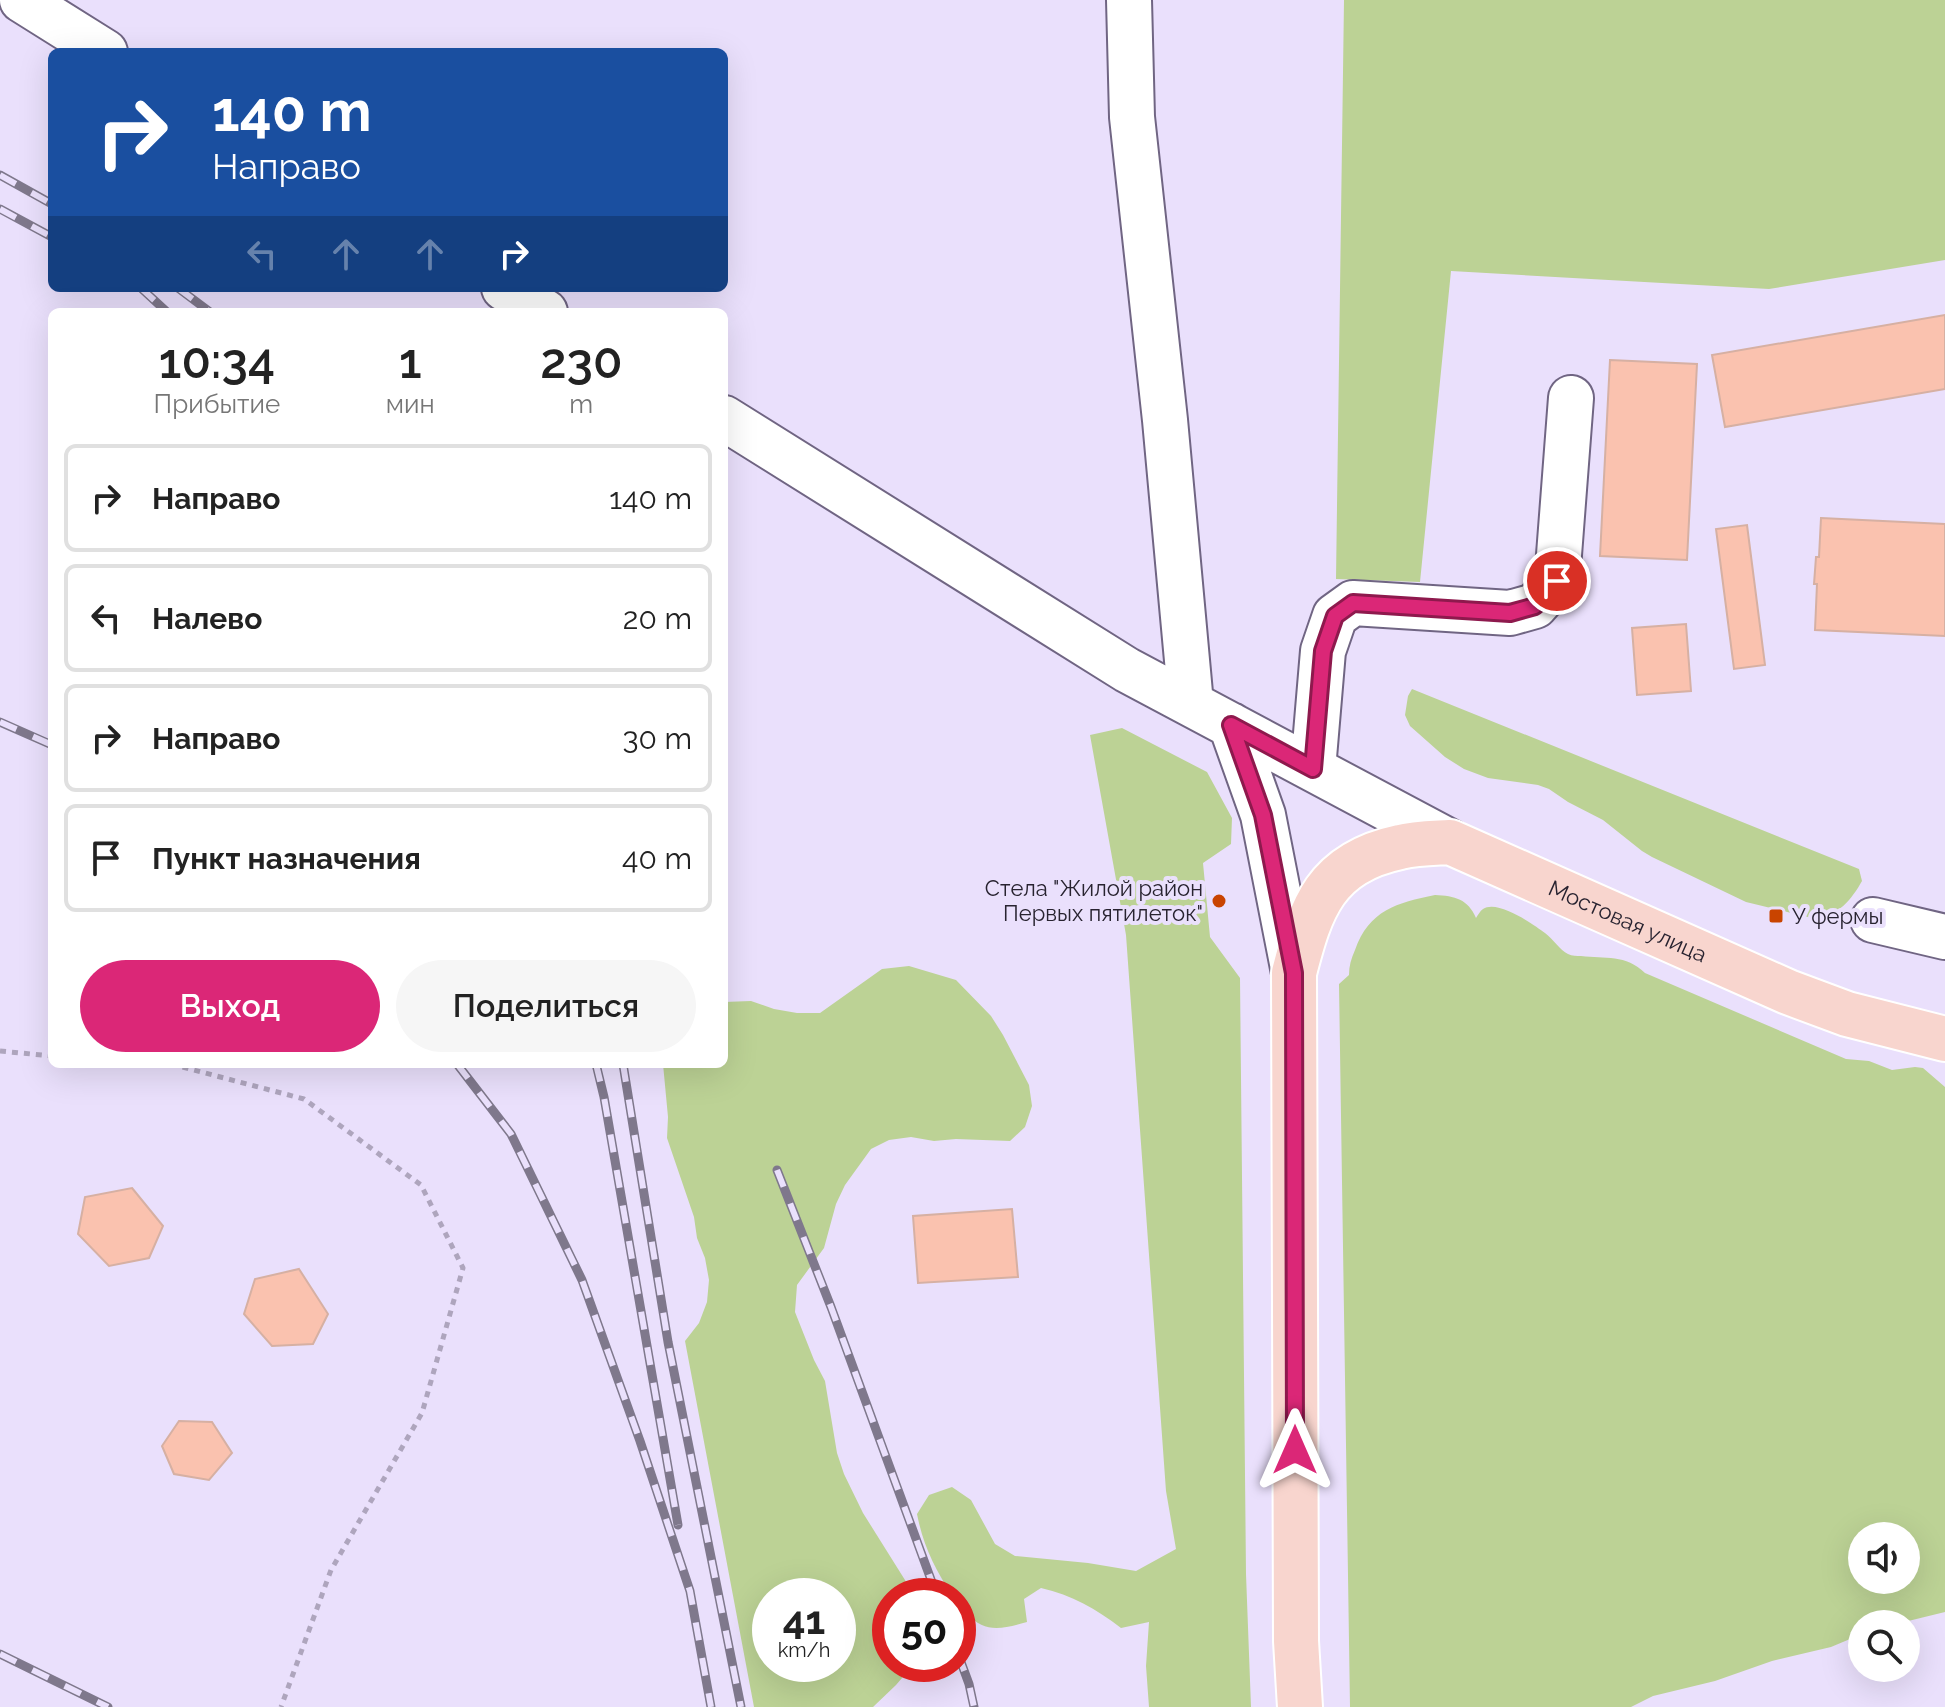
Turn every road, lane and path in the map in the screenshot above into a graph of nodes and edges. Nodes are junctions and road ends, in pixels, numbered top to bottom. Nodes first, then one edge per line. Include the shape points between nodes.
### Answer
1 (22, 0) edge
2 (1129, 0) edge
3 (99, 48) edge
4 (511, 292) edge
5 (538, 308) edge
6 (1571, 398) dead end
7 (728, 421) edge
8 (1191, 704) junction
9 (1231, 725) junction
10 (1313, 769) junction
11 (1450, 842) junction
12 (1873, 920) dead end
13 (1945, 937) edge
14 (1294, 973) junction
15 (1945, 1039) edge
16 (0, 1051) edge
17 (48, 1056) edge
18 (186, 1068) edge
19 (281, 1707) edge
20 (1300, 1707) edge

1 - 3 street
2 - 8 street via 1132,117
4 - 5 street
6 - 10 street via 1557,581 1535,606 1510,613 1353,603 1335,616 1323,651
7 - 8 street via 1127,670
8 - 9 street
9 - 10 street
9 - 14 street via 1263,815
10 - 11 street
11 - 14 main road, Мостовая улица via 1401,847 1343,871 1322,894
11 - 15 main road, Мостовая улица via 1788,992 1847,1014
12 - 13 street
14 - 20 main road
16 - 17 path
18 - 19 path via 304,1099 421,1185 463,1268 422,1413 331,1570

